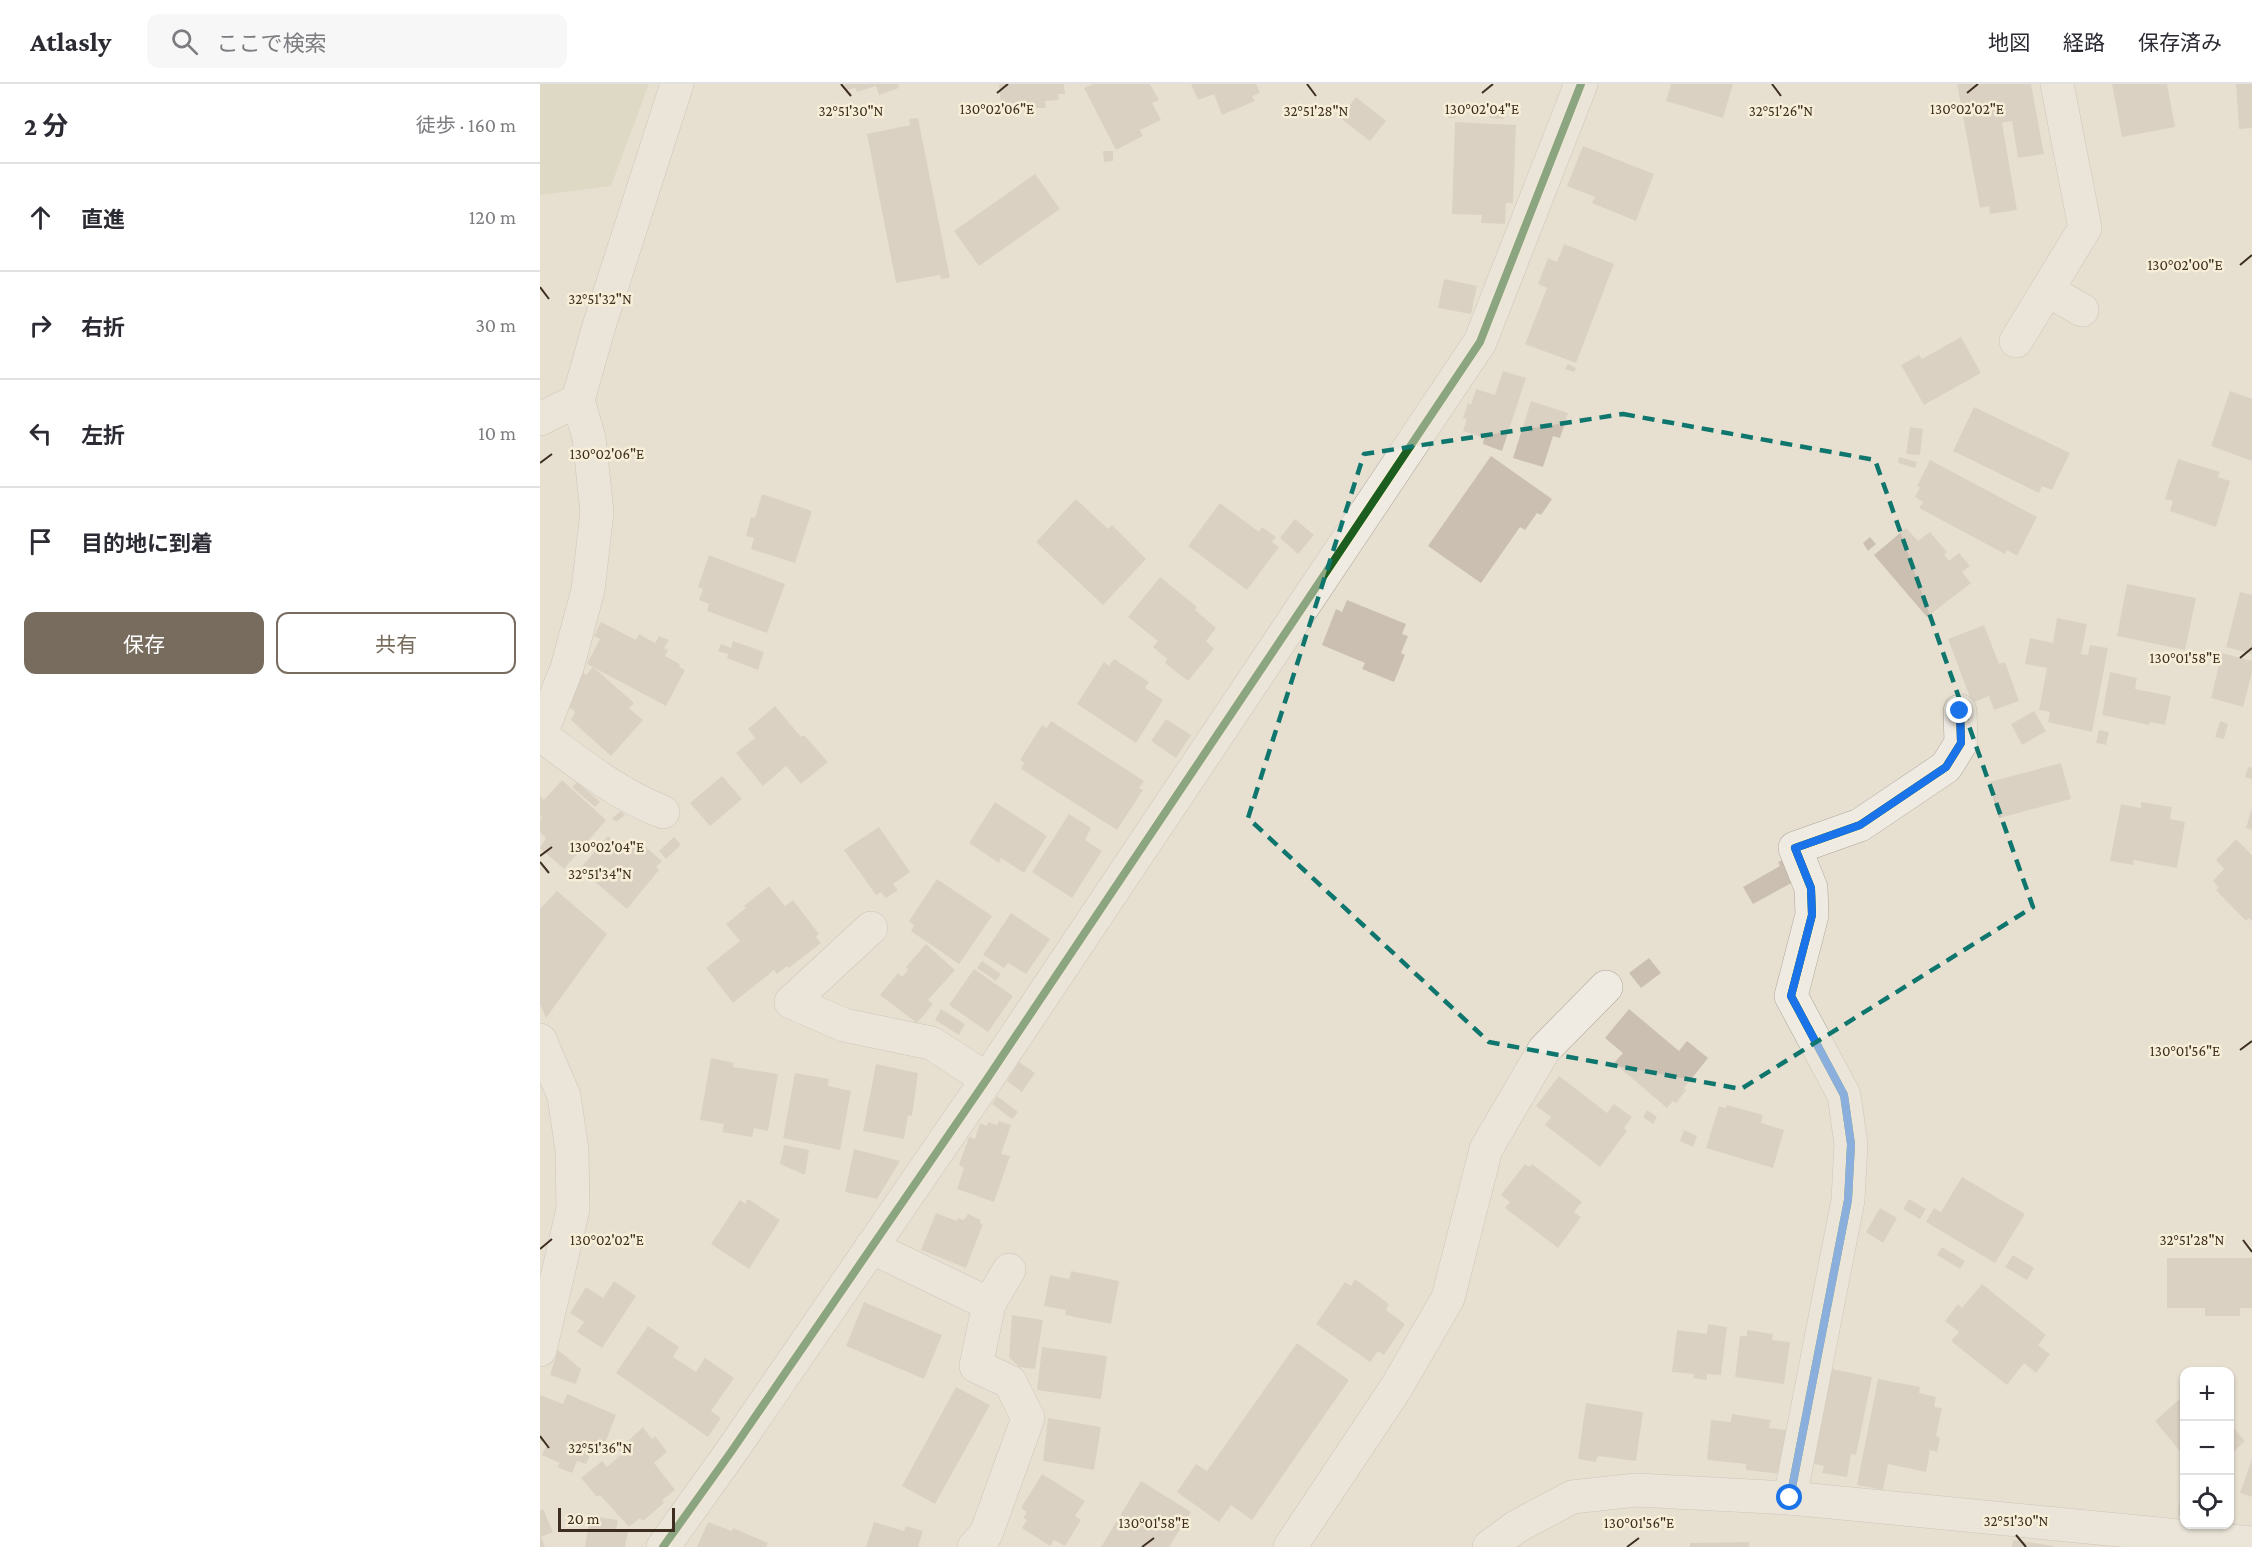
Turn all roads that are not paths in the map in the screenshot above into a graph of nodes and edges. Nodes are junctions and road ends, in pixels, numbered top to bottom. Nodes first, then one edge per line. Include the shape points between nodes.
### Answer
1 (677, 84) edge
2 (1581, 84) edge
3 (2057, 84) edge
4 (2047, 290) junction
5 (2082, 310) dead end
6 (2016, 341) dead end
7 (578, 400) junction
8 (540, 419) edge
9 (1960, 711) dead end
10 (540, 735) edge
11 (663, 812) dead end
12 (871, 928) dead end
13 (1606, 987) dead end
14 (540, 1040) edge
15 (987, 1079) junction
16 (871, 1247) junction
17 (1009, 1270) dead end
18 (989, 1304) junction
19 (540, 1350) edge
20 (1790, 1498) junction
21 (2252, 1543) edge
22 (663, 1547) edge
23 (974, 1547) edge
24 (1290, 1547) edge
25 (1489, 1547) edge

1 - 7 street
2 - 15 street via 1480,342
3 - 4 street via 2085,228
4 - 5 street
4 - 6 street
7 - 8 street
7 - 10 street via 589,438 597,512 588,590 567,668
9 - 20 street via 1961,743 1946,767 1860,825 1795,848 1811,888 1812,915 1791,996 1844,1095 1851,1144 1848,1200
10 - 11 street via 603,781
12 - 15 street via 791,1002 844,1025 931,1043
13 - 24 street via 1544,1050 1486,1149 1448,1298 1396,1388
14 - 19 street via 564,1096 573,1150 573,1209
15 - 16 street
16 - 18 street
16 - 22 street
17 - 18 street
18 - 23 street via 976,1366 1010,1382 1028,1418 986,1534
20 - 21 street
20 - 25 street via 1636,1490 1572,1497 1516,1527

